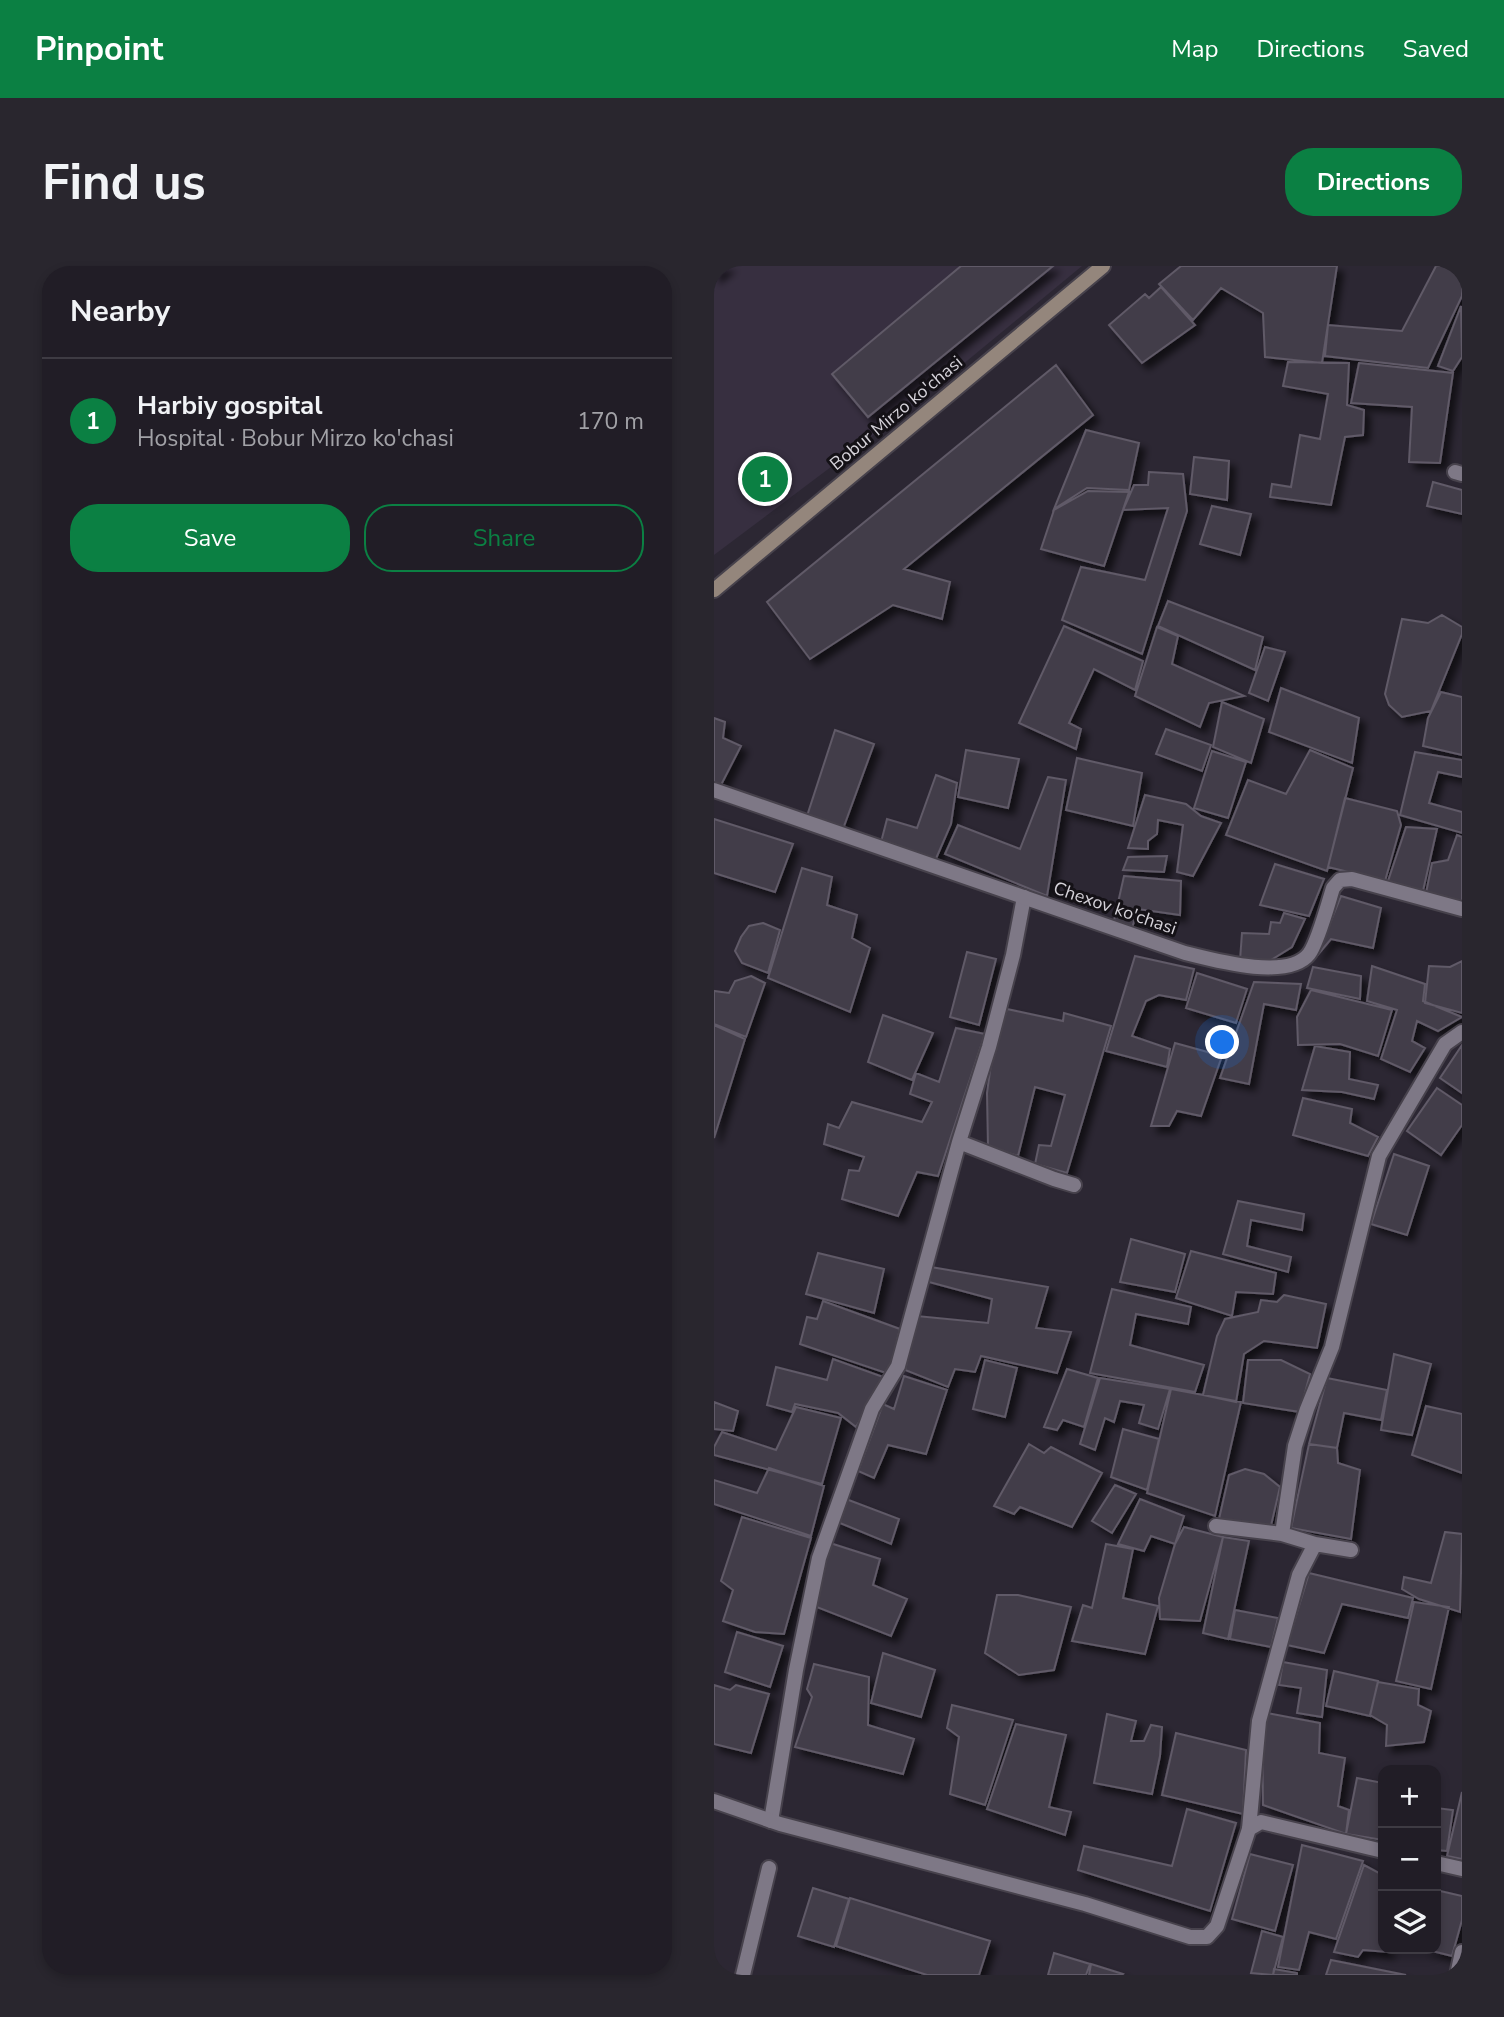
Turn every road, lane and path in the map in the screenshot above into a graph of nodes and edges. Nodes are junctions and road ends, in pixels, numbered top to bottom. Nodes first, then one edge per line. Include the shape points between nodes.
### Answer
1 (1103, 266) edge
2 (714, 590) edge
3 (714, 790) edge
4 (1024, 897) junction
5 (1462, 909) edge
6 (1462, 1032) edge
7 (959, 1142) junction
8 (1074, 1185) dead end
9 (1216, 1526) dead end
10 (1282, 1534) junction
11 (1315, 1544) junction
12 (1351, 1550) dead end
13 (714, 1801) edge
14 (771, 1821) junction
15 (1249, 1829) junction
16 (1378, 1850) edge
17 (1441, 1864) edge
18 (769, 1868) dead end
19 (1462, 1869) edge
20 (1462, 1952) edge
21 (743, 1975) edge
22 (1457, 1975) edge

1 - 2 street, Bobur Mirzo ko'chasi
3 - 4 street, Chexov ko'chasi
4 - 5 street, Chexov ko'chasi via 1185,953 1233,965 1284,967 1299,963 1310,953 1340,880 1352,879
4 - 7 street via 989,1047
6 - 10 street via 1445,1044 1379,1156 1332,1347 1295,1446
7 - 8 street
7 - 14 street via 898,1366 873,1409 819,1558
9 - 10 street
10 - 11 street
11 - 12 street
11 - 15 street via 1299,1576 1259,1721
13 - 14 street
14 - 15 street via 1085,1904 1190,1937 1207,1937 1217,1927
15 - 16 street via 1261,1822
17 - 19 street
18 - 21 street
20 - 22 street

